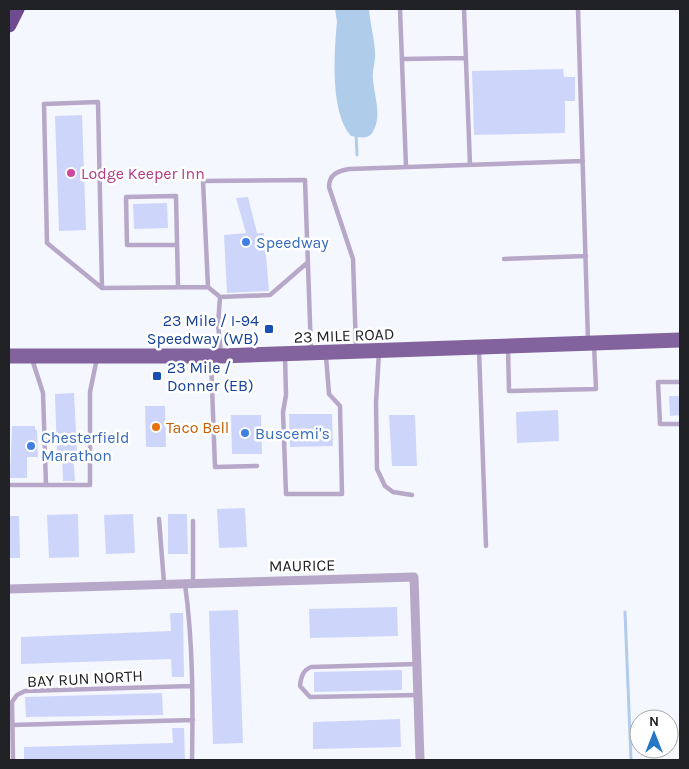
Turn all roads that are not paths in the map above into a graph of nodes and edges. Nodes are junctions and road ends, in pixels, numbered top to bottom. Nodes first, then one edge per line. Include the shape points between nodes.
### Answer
1 (17, 9) edge
2 (400, 9) edge
3 (464, 9) edge
4 (578, 9) edge
5 (9, 25) edge
6 (466, 58) junction
7 (402, 59) junction
8 (583, 161) junction
9 (470, 165) junction
10 (406, 167) junction
11 (177, 244) junction
12 (586, 256) junction
13 (504, 259) dead end
14 (307, 263) junction
15 (178, 287) junction
16 (208, 287) junction
17 (102, 288) junction
18 (220, 297) junction
19 (680, 340) edge
20 (591, 343) junction
21 (507, 346) junction
22 (479, 347) junction
23 (379, 351) junction
24 (356, 352) junction
25 (319, 353) junction
26 (285, 354) junction
27 (9, 356) edge
28 (31, 356) junction
29 (97, 356) junction
30 (216, 356) junction
31 (680, 382) edge
32 (680, 424) edge
33 (257, 466) dead end
34 (9, 485) edge
35 (46, 486) junction
36 (412, 495) dead end
37 (159, 519) dead end
38 (192, 521) dead end
39 (486, 546) dead end
40 (189, 583) junction
41 (164, 584) junction
42 (9, 589) edge
43 (417, 664) junction
44 (191, 686) junction
45 (418, 695) junction
46 (193, 720) junction
47 (12, 725) junction
48 (13, 760) edge
49 (192, 760) edge
50 (420, 760) edge

1 - 5 highway
2 - 7 lane
3 - 6 lane
4 - 8 lane
6 - 7 lane
6 - 9 lane
7 - 10 lane
8 - 9 lane
8 - 12 lane
9 - 10 lane
10 - 24 lane via 342,170 336,172 329,182 353,259
11 - 11 lane via 176,196 126,197 128,245
11 - 15 lane
12 - 13 lane
12 - 20 lane
14 - 16 lane via 305,180 203,181
14 - 18 lane via 270,295
14 - 25 lane
15 - 16 lane
15 - 17 lane
16 - 18 lane
17 - 17 lane via 47,243 44,104 98,102
18 - 30 lane
19 - 20 main road, 23 MILE ROAD
20 - 21 main road, 23 MILE ROAD
20 - 21 lane via 596,389 510,391
21 - 22 main road, 23 MILE ROAD
22 - 23 main road, 23 MILE ROAD
22 - 39 lane
23 - 24 main road, 23 MILE ROAD
23 - 36 lane via 377,469 389,489
24 - 25 main road, 23 MILE ROAD
25 - 26 main road, 23 MILE ROAD
25 - 26 lane via 329,394 340,406 342,494 286,494 282,412 286,395
26 - 30 main road, 23 MILE ROAD
27 - 28 main road, 23 MILE ROAD
28 - 29 main road, 23 MILE ROAD
28 - 35 lane via 43,393
29 - 30 main road, 23 MILE ROAD
29 - 35 lane via 90,392 90,486
30 - 33 lane via 215,467
31 - 32 lane via 658,382 660,424
34 - 35 lane
37 - 41 lane
38 - 40 lane
40 - 41 street, MAURICE
40 - 43 street, MAURICE via 414,578
40 - 44 lane
41 - 42 street, MAURICE
43 - 45 street, MAURICE
43 - 45 lane via 311,667 303,673 300,686 310,697
44 - 46 lane
44 - 47 lane, BAY RUN NORTH via 25,691 12,702
45 - 50 street, MAURICE
46 - 47 lane
46 - 49 lane
47 - 48 lane, BAY RUN NORTH

